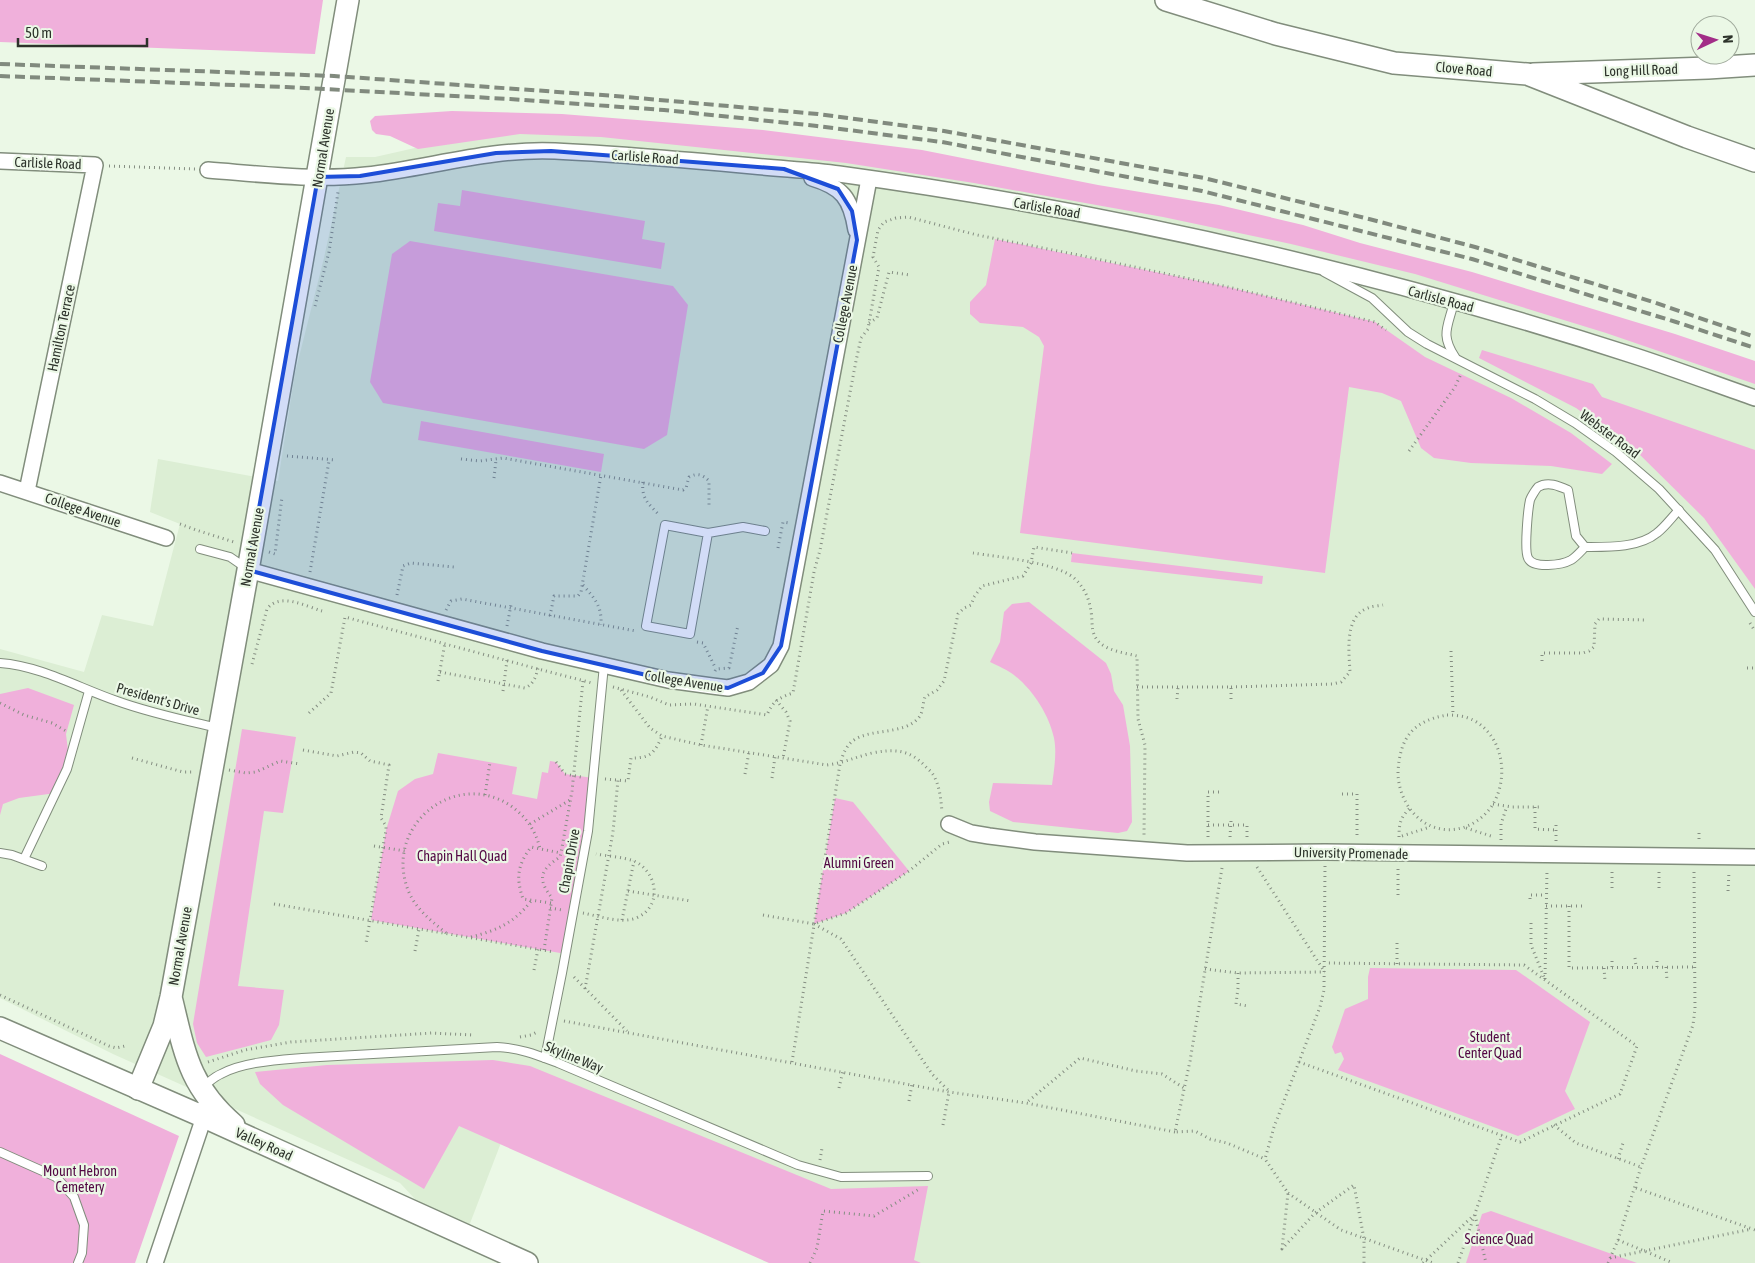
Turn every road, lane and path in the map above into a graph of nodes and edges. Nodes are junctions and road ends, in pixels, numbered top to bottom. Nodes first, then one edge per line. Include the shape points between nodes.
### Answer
1 (348, 0) edge
2 (1166, 0) edge
3 (1755, 65) edge
4 (1527, 74) junction
5 (1755, 161) edge
6 (0, 162) edge
7 (95, 165) junction
8 (784, 169) junction
9 (208, 170) joint
10 (318, 176) junction
11 (869, 179) junction
12 (858, 240) junction
13 (1309, 264) junction
14 (910, 275) dead end
15 (1454, 302) junction
16 (869, 323) junction
17 (1390, 332) dead end
18 (1456, 358) junction
19 (1454, 371) dead end
20 (1755, 398) edge
21 (1409, 451) dead end
22 (287, 456) dead end
23 (461, 458) dead end
24 (336, 460) dead end
25 (496, 460) junction
26 (329, 461) junction
27 (600, 475) junction
28 (494, 478) dead end
29 (643, 482) junction
30 (0, 483) edge
31 (27, 491) junction
32 (709, 508) dead end
33 (1678, 510) junction
34 (660, 517) dead end
35 (765, 531) dead end
36 (708, 533) junction
37 (166, 538) dead end
38 (1586, 547) junction
39 (200, 550) dead end
40 (973, 553) dead end
41 (1072, 553) dead end
42 (1031, 563) junction
43 (454, 567) dead end
44 (248, 570) junction
45 (310, 572) dead end
46 (583, 585) junction
47 (397, 595) dead end
48 (1383, 605) dead end
49 (511, 606) junction
50 (322, 610) dead end
51 (1755, 612) edge
52 (550, 616) junction
53 (509, 619) dead end
54 (1647, 620) dead end
55 (446, 625) junction
56 (601, 625) junction
57 (642, 632) dead end
58 (690, 640) dead end
59 (445, 645) junction
60 (1451, 652) dead end
61 (1542, 661) dead end
62 (0, 663) edge
63 (604, 666) junction
64 (1747, 668) dead end
65 (1755, 668) edge
66 (716, 669) dead end
67 (538, 670) junction
68 (250, 671) dead end
69 (506, 671) dead end
70 (440, 672) junction
71 (438, 681) dead end
72 (583, 681) junction
73 (504, 685) junction
74 (602, 685) junction
75 (1137, 687) junction
76 (1178, 687) junction
77 (1231, 687) junction
78 (621, 689) junction
79 (90, 691) junction
80 (503, 692) dead end
81 (1177, 699) dead end
82 (776, 700) junction
83 (1231, 700) dead end
84 (0, 703) edge
85 (309, 713) dead end
86 (1453, 715) junction
87 (220, 728) junction
88 (662, 736) junction
89 (75, 741) junction
90 (302, 750) dead end
91 (749, 752) junction
92 (775, 756) junction
93 (132, 758) dead end
94 (783, 758) junction
95 (230, 761) dead end
96 (490, 762) dead end
97 (556, 762) dead end
98 (300, 764) dead end
99 (840, 764) junction
100 (196, 772) dead end
101 (745, 774) dead end
102 (574, 776) junction
103 (593, 778) junction
104 (772, 778) dead end
105 (618, 780) junction
106 (1223, 792) dead end
107 (1342, 794) dead end
108 (485, 795) junction
109 (570, 800) junction
110 (1493, 804) junction
111 (1507, 806) junction
112 (1535, 807) junction
113 (1541, 807) dead end
114 (1410, 808) junction
115 (530, 824) junction
116 (949, 824) joint
117 (1208, 825) junction
118 (1430, 827) junction
119 (1466, 827) junction
120 (1357, 829) dead end
121 (1556, 830) dead end
122 (1399, 837) junction
123 (1501, 839) junction
124 (952, 842) dead end
125 (374, 846) dead end
126 (383, 847) junction
127 (562, 847) junction
128 (540, 849) junction
129 (405, 851) junction
130 (584, 851) junction
131 (1143, 851) junction
132 (1247, 852) junction
133 (1325, 852) junction
134 (0, 853) edge
135 (561, 853) junction
136 (1208, 853) junction
137 (1225, 853) junction
138 (1398, 853) junction
139 (1547, 854) junction
140 (1505, 855) junction
141 (609, 856) junction
142 (1694, 856) junction
143 (1754, 856) edge
144 (24, 860) junction
145 (634, 861) junction
146 (42, 866) dead end
147 (628, 891) junction
148 (654, 895) junction
149 (1398, 895) dead end
150 (1546, 895) junction
151 (1530, 899) dead end
152 (531, 901) junction
153 (691, 901) dead end
154 (551, 903) junction
155 (274, 904) dead end
156 (1546, 906) junction
157 (1569, 906) junction
158 (1583, 906) dead end
159 (550, 908) junction
160 (573, 912) junction
161 (763, 915) dead end
162 (598, 916) junction
163 (371, 920) junction
164 (622, 920) junction
165 (1531, 923) dead end
166 (814, 924) junction
167 (419, 929) junction
168 (448, 934) junction
169 (470, 938) junction
170 (366, 943) dead end
171 (1397, 943) dead end
172 (538, 949) junction
173 (544, 950) junction
174 (415, 951) dead end
175 (555, 952) dead end
176 (1612, 958) dead end
177 (1635, 958) dead end
178 (1657, 958) dead end
179 (1324, 963) junction
180 (1397, 964) junction
181 (1657, 967) junction
182 (1666, 967) junction
183 (1695, 967) junction
184 (1604, 968) junction
185 (1612, 968) junction
186 (1636, 968) junction
187 (1205, 969) junction
188 (534, 970) dead end
189 (1324, 972) junction
190 (562, 973) junction
191 (1238, 973) junction
192 (1545, 980) junction
193 (1667, 980) dead end
194 (1605, 981) dead end
195 (585, 989) junction
196 (0, 996) edge
197 (170, 997) junction
198 (1248, 1006) dead end
199 (553, 1019) junction
200 (0, 1028) edge
201 (628, 1032) junction
202 (476, 1035) dead end
203 (513, 1036) dead end
204 (703, 1040) dead end
205 (125, 1046) dead end
206 (702, 1046) junction
207 (545, 1058) junction
208 (792, 1062) junction
209 (1299, 1062) junction
210 (200, 1064) dead end
211 (843, 1071) junction
212 (912, 1084) junction
213 (200, 1088) junction
214 (840, 1088) dead end
215 (1184, 1088) junction
216 (138, 1089) junction
217 (950, 1092) junction
218 (908, 1101) dead end
219 (1026, 1103) junction
220 (204, 1117) junction
221 (943, 1125) dead end
222 (1554, 1125) junction
223 (1175, 1132) junction
224 (1502, 1135) junction
225 (247, 1137) junction
226 (1623, 1143) dead end
227 (0, 1152) edge
228 (1265, 1159) junction
229 (1618, 1159) junction
230 (1641, 1167) junction
231 (928, 1176) joint
232 (1636, 1188) junction
233 (1288, 1193) junction
234 (1315, 1213) junction
235 (1474, 1214) junction
236 (1753, 1229) edge
237 (1364, 1239) junction
238 (1618, 1240) junction
239 (1282, 1249) junction
240 (1279, 1252) dead end
241 (1643, 1252) junction
242 (1608, 1261) edge
243 (1425, 1262) edge
244 (78, 1263) edge
245 (155, 1263) edge
246 (527, 1263) edge
247 (810, 1263) edge
248 (1364, 1263) edge
249 (1434, 1263) edge
250 (1458, 1263) edge
251 (1486, 1263) edge
252 (1673, 1263) edge

1 - 10 street, Normal Avenue
2 - 4 street, Clove Road via 1276,34 1394,63
3 - 4 street, Long Hill Road
4 - 5 street, Clove Road
6 - 7 street, Carlisle Road
7 - 9 path
7 - 31 street, Hamilton Terrace
8 - 10 street, Carlisle Road via 524,150 360,176
8 - 11 street, Carlisle Road
8 - 12 street via 838,188 852,210
9 - 10 street, Carlisle Road
10 - 44 street, Normal Avenue
11 - 12 street, College Avenue
11 - 13 street, Carlisle Road via 1084,215
12 - 63 street, College Avenue via 781,646 772,665 750,682 728,688 668,680
13 - 15 street, Carlisle Road
13 - 18 lane, Webster Road via 1372,298 1408,332
14 - 16 path via 889,272 877,318
15 - 18 lane via 1446,334 1447,344
15 - 20 street, Carlisle Road via 1638,357
16 - 17 path via 879,267 873,257 878,230 884,222 908,218 1302,304 1375,322
16 - 82 path via 861,338 854,370 793,693
18 - 33 lane, Webster Road via 1575,423 1616,452
19 - 21 path via 1461,374 1455,387
22 - 26 path
23 - 25 path
24 - 26 path
25 - 27 path via 502,458
25 - 28 path
26 - 45 path
27 - 29 path
27 - 46 path
29 - 32 path via 683,490 689,476 703,475 709,481
29 - 34 path via 644,498
30 - 31 street, College Avenue
31 - 37 street, College Avenue
33 - 38 lane via 1657,534 1641,542
33 - 51 lane, Webster Road via 1715,550
35 - 36 lane via 743,527
36 - 36 lane via 690,634 646,626 664,525
38 - 38 lane via 1576,536 1568,490 1550,484 1538,487 1530,498 1527,557 1532,563 1542,565 1562,562 1570,560
39 - 44 lane, College Avenue via 230,557
40 - 42 path
41 - 42 path via 1034,548
42 - 75 path via 1058,569 1082,586 1090,606 1094,635 1110,649 1136,656
42 - 99 path via 1023,576 982,586 971,605 958,614 944,681 925,697 921,714 912,724 855,740 846,747
43 - 47 path via 403,566
44 - 55 street, College Avenue
44 - 87 street, Normal Avenue
46 - 52 path via 578,596 554,596
46 - 56 path via 596,600
48 - 77 path via 1367,608 1358,614 1351,627 1350,672 1341,682
49 - 52 path
49 - 53 path
49 - 55 path via 456,600 447,606 444,614
50 - 68 path via 283,600 271,603 266,608
52 - 56 path
54 - 61 path via 1599,619 1595,624 1594,646 1589,651 1542,653
55 - 59 path
55 - 63 street, College Avenue
56 - 57 path
58 - 66 path via 702,643
59 - 67 path
59 - 70 path
59 - 85 path via 345,617 331,693
60 - 86 path
62 - 79 lane, President's Drive via 47,673
63 - 74 lane, Chapin Drive
64 - 65 path
67 - 72 path
67 - 73 path via 530,686
69 - 73 path
70 - 71 path
70 - 73 path
72 - 74 path
72 - 102 path
73 - 80 path
74 - 78 path
74 - 103 lane, Chapin Drive
75 - 76 path
75 - 131 path via 1138,719 1145,745
76 - 77 path
76 - 81 path
77 - 83 path
78 - 82 path via 669,705 694,704 767,715
78 - 88 path via 650,728
79 - 87 lane, President's Drive via 168,717
79 - 89 lane
82 - 94 path via 790,721
84 - 89 path via 65,730
86 - 110 path via 1473,720 1494,740 1502,765 1502,780
86 - 114 path via 1423,722 1412,730 1405,742 1398,775 1401,792
87 - 197 street, Normal Avenue
88 - 91 path
88 - 105 path via 649,756 631,758 628,781
89 - 144 lane via 67,769
90 - 126 path via 337,756 361,753 370,761 389,764 381,818 386,826
91 - 92 path
91 - 101 path
92 - 94 path
92 - 104 path
93 - 100 path via 183,772
94 - 99 path
95 - 98 path via 228,770 246,773 280,761
96 - 108 path
97 - 102 path via 565,774
99 - 116 path via 888,750 908,752 935,776 944,818
99 - 166 path
102 - 103 path
102 - 109 path
103 - 105 path
103 - 130 lane, Chapin Drive
105 - 141 path
106 - 117 path via 1208,792
107 - 120 path via 1357,794
108 - 115 path via 500,799
108 - 129 path via 462,794 443,800 427,811 414,826
109 - 115 path
109 - 127 path
110 - 111 path
110 - 119 path via 1490,810
111 - 112 path
111 - 123 path via 1501,824
112 - 113 path
112 - 121 path via 1535,830
114 - 118 path
114 - 122 path via 1401,816
115 - 128 path
116 - 131 street, University Promenade via 971,834
117 - 132 path via 1247,825
117 - 136 path
118 - 119 path via 1442,830
118 - 122 path
119 - 123 path
122 - 138 path
123 - 140 path
124 - 166 path via 942,844 909,871 846,912
125 - 126 path
126 - 129 path
126 - 163 path
127 - 130 path
127 - 135 path
128 - 135 path
128 - 152 path via 531,847 519,870 518,885 523,899
129 - 168 path via 406,884 415,902 426,917
130 - 141 path
130 - 160 lane, Chapin Drive
131 - 136 street, University Promenade
132 - 133 street, University Promenade
132 - 137 street, University Promenade
132 - 189 path
133 - 138 street, University Promenade
133 - 179 path
134 - 144 lane
135 - 154 path via 542,874
136 - 137 street, University Promenade
137 - 187 path
138 - 140 street, University Promenade
138 - 149 path
139 - 140 street, University Promenade
139 - 142 street, University Promenade
139 - 150 path
141 - 145 path
141 - 162 path
142 - 143 street, University Promenade
142 - 183 path
144 - 146 lane
145 - 147 path
145 - 148 path via 653,880
147 - 148 path
147 - 164 path
148 - 153 path
148 - 164 path via 649,909 636,918
150 - 151 path via 1530,895
150 - 156 path
152 - 154 path
152 - 169 path via 506,925
154 - 159 path
155 - 163 path
156 - 157 path
156 - 192 path
157 - 158 path
157 - 184 path via 1569,968
159 - 160 path
159 - 173 path
160 - 162 path
160 - 190 lane, Chapin Drive
161 - 166 path
162 - 164 path
162 - 195 path
163 - 167 path
163 - 170 path
165 - 192 path via 1531,945
166 - 208 path
166 - 217 path via 841,939 932,1074
167 - 168 path
167 - 174 path
168 - 169 path
169 - 172 path
171 - 180 path
172 - 173 path
172 - 188 path
173 - 175 path
176 - 185 path
177 - 186 path
178 - 181 path
179 - 180 path
179 - 189 path
180 - 192 path via 1524,965
181 - 182 path
181 - 186 path
182 - 183 path
182 - 193 path
183 - 230 path via 1692,1025
184 - 185 path
184 - 194 path
185 - 186 path
187 - 191 path
187 - 215 path
189 - 191 path
189 - 209 path via 1320,1007
190 - 195 path via 571,974
190 - 199 lane, Chapin Drive
191 - 198 path via 1236,1004
192 - 222 path via 1637,1046 1620,1094
195 - 201 path
196 - 205 path via 109,1046
197 - 213 street via 186,1060
197 - 216 street, Normal Avenue via 164,1026
199 - 201 path
199 - 203 path via 544,1017 539,1031 531,1035
199 - 207 lane, Chapin Drive
200 - 216 street, Valley Road
201 - 206 path
202 - 210 path via 432,1033 291,1042 245,1050
204 - 206 path
206 - 208 path
207 - 213 lane, Skyline Way via 522,1049 497,1046 302,1058 241,1067 222,1073
207 - 231 lane, Skyline Way via 798,1164 841,1177
208 - 211 path
209 - 224 path
209 - 228 path
211 - 212 path
211 - 214 path
212 - 217 path
212 - 218 path
213 - 220 street
213 - 225 street via 220,1113
215 - 219 path via 1162,1074 1080,1058
215 - 223 path
216 - 220 street, Valley Road
217 - 219 path
217 - 221 path
219 - 223 path
220 - 225 street, Valley Road
220 - 245 street
222 - 224 path via 1520,1142
222 - 229 path via 1576,1143
223 - 228 path via 1195,1131
224 - 235 path
225 - 246 street, Valley Road
226 - 229 path
227 - 244 lane via 56,1177 74,1197 84,1225
228 - 233 path
229 - 230 path
230 - 232 path
231 - 247 path via 921,1189 874,1216 823,1211 817,1248
232 - 236 path
232 - 238 path
233 - 234 path
233 - 239 path
234 - 237 path via 1341,1230
234 - 237 path via 1354,1185
234 - 239 path
235 - 243 path
235 - 250 path
235 - 251 path
236 - 241 path
237 - 243 path
237 - 248 path
238 - 241 path
238 - 242 path
239 - 240 path
241 - 242 path
241 - 252 path
243 - 249 path

